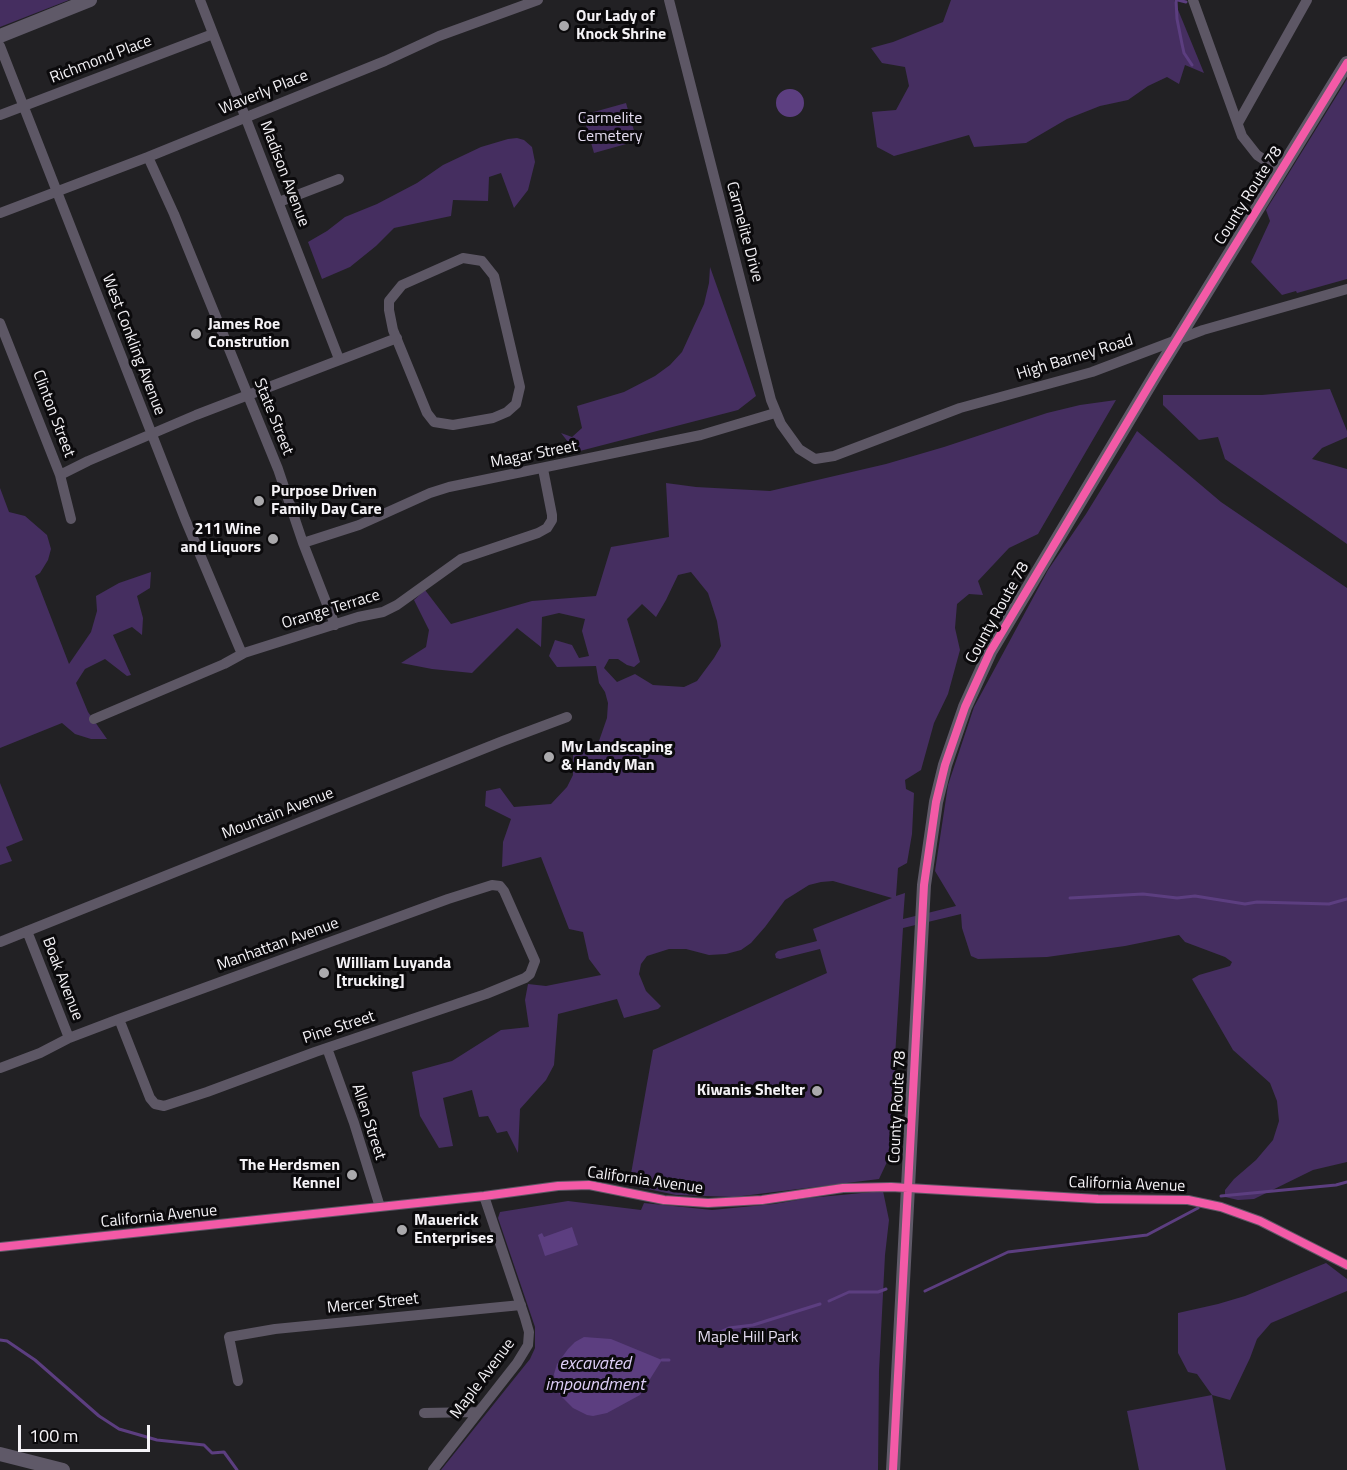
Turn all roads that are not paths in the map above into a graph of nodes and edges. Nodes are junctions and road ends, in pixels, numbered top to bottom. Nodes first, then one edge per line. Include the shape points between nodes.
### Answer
1 (90, 0) edge
2 (200, 0) edge
3 (538, 0) edge
4 (669, 0) edge
5 (1193, 0) edge
6 (1307, 0) edge
7 (213, 34) junction
8 (0, 36) edge
9 (0, 46) edge
10 (1347, 63) edge
11 (24, 107) junction
12 (0, 115) edge
13 (246, 116) junction
14 (1238, 123) junction
15 (148, 157) junction
16 (1281, 171) junction
17 (339, 179) dead end
18 (57, 190) junction
19 (279, 202) junction
20 (0, 213) edge
21 (1347, 289) edge
22 (0, 323) edge
23 (397, 338) junction
24 (1176, 341) junction
25 (339, 359) junction
26 (247, 396) junction
27 (775, 413) junction
28 (151, 433) junction
29 (814, 458) joint
30 (543, 469) junction
31 (60, 475) junction
32 (71, 519) dead end
33 (303, 543) junction
34 (335, 625) junction
35 (242, 654) junction
36 (567, 717) dead end
37 (94, 719) dead end
38 (27, 932) junction
39 (0, 942) edge
40 (530, 974) joint
41 (119, 1019) junction
42 (69, 1038) junction
43 (327, 1048) junction
44 (0, 1068) edge
45 (907, 1187) junction
46 (484, 1196) junction
47 (380, 1207) junction
48 (0, 1247) edge
49 (1347, 1265) edge
50 (521, 1305) junction
51 (238, 1381) dead end
52 (478, 1412) junction
53 (424, 1413) dead end
54 (0, 1454) edge
55 (63, 1470) edge
56 (433, 1470) edge
57 (893, 1470) edge

1 - 8 street
2 - 7 street, Madison Avenue
3 - 13 street, Waverly Place via 439,36
4 - 27 street, Carmelite Drive
5 - 14 street
6 - 14 street
7 - 11 street, Richmond Place
7 - 13 street, Madison Avenue
9 - 11 street, West Conkling Avenue
10 - 16 street, County Route 78
11 - 12 street, Richmond Place
11 - 18 street, West Conkling Avenue
13 - 15 street, Waverly Place
13 - 19 street, Madison Avenue
14 - 16 street via 1252,151
15 - 18 street, Waverly Place
15 - 26 street, State Street
16 - 24 street, County Route 78
17 - 19 street
18 - 20 street, Waverly Place
18 - 28 street, West Conkling Avenue
19 - 25 street, Madison Avenue
21 - 24 street, High Barney Road
22 - 31 street, Clinton Street
23 - 23 street via 389,301 398,288 463,258 482,261 494,276 519,387 516,404 493,418 453,425 434,422
23 - 25 street
24 - 29 street, High Barney Road via 1092,372 944,413 827,459
24 - 45 street, County Route 78 via 990,652 945,765 924,885
25 - 26 street
26 - 28 street
26 - 33 street, State Street
27 - 29 street, Carmelite Drive via 799,449
27 - 30 street, Magar Street via 701,435
28 - 31 street
28 - 35 street, West Conkling Avenue
30 - 33 street, Magar Street via 449,487
30 - 34 street, Orange Terrace via 552,515 547,528 460,559 383,612
31 - 32 street, Clinton Street
33 - 34 street, State Street
34 - 35 street, Orange Terrace
35 - 37 street, Orange Terrace
36 - 38 street, Mountain Avenue
38 - 39 street, Mountain Avenue
38 - 42 street, Boak Avenue
40 - 41 street, Manhattan Avenue via 534,961 511,904 500,886 487,886
40 - 43 street, Pine Street via 486,994
41 - 42 street, Manhattan Avenue
41 - 43 street, Pine Street via 150,1098 164,1106
42 - 44 street, Manhattan Avenue
43 - 47 street, Allen Street
45 - 46 street, California Avenue via 843,1188 717,1203 664,1200 589,1185
45 - 49 street, California Avenue via 1098,1199 1188,1200 1260,1221
45 - 57 street, County Route 78
46 - 47 street, California Avenue
46 - 50 street, Maple Avenue
47 - 48 street, California Avenue
50 - 51 street, Mercer Street via 229,1337
50 - 52 street, Maple Avenue via 529,1332 528,1345
52 - 53 street
52 - 56 street, Maple Avenue
54 - 55 street

